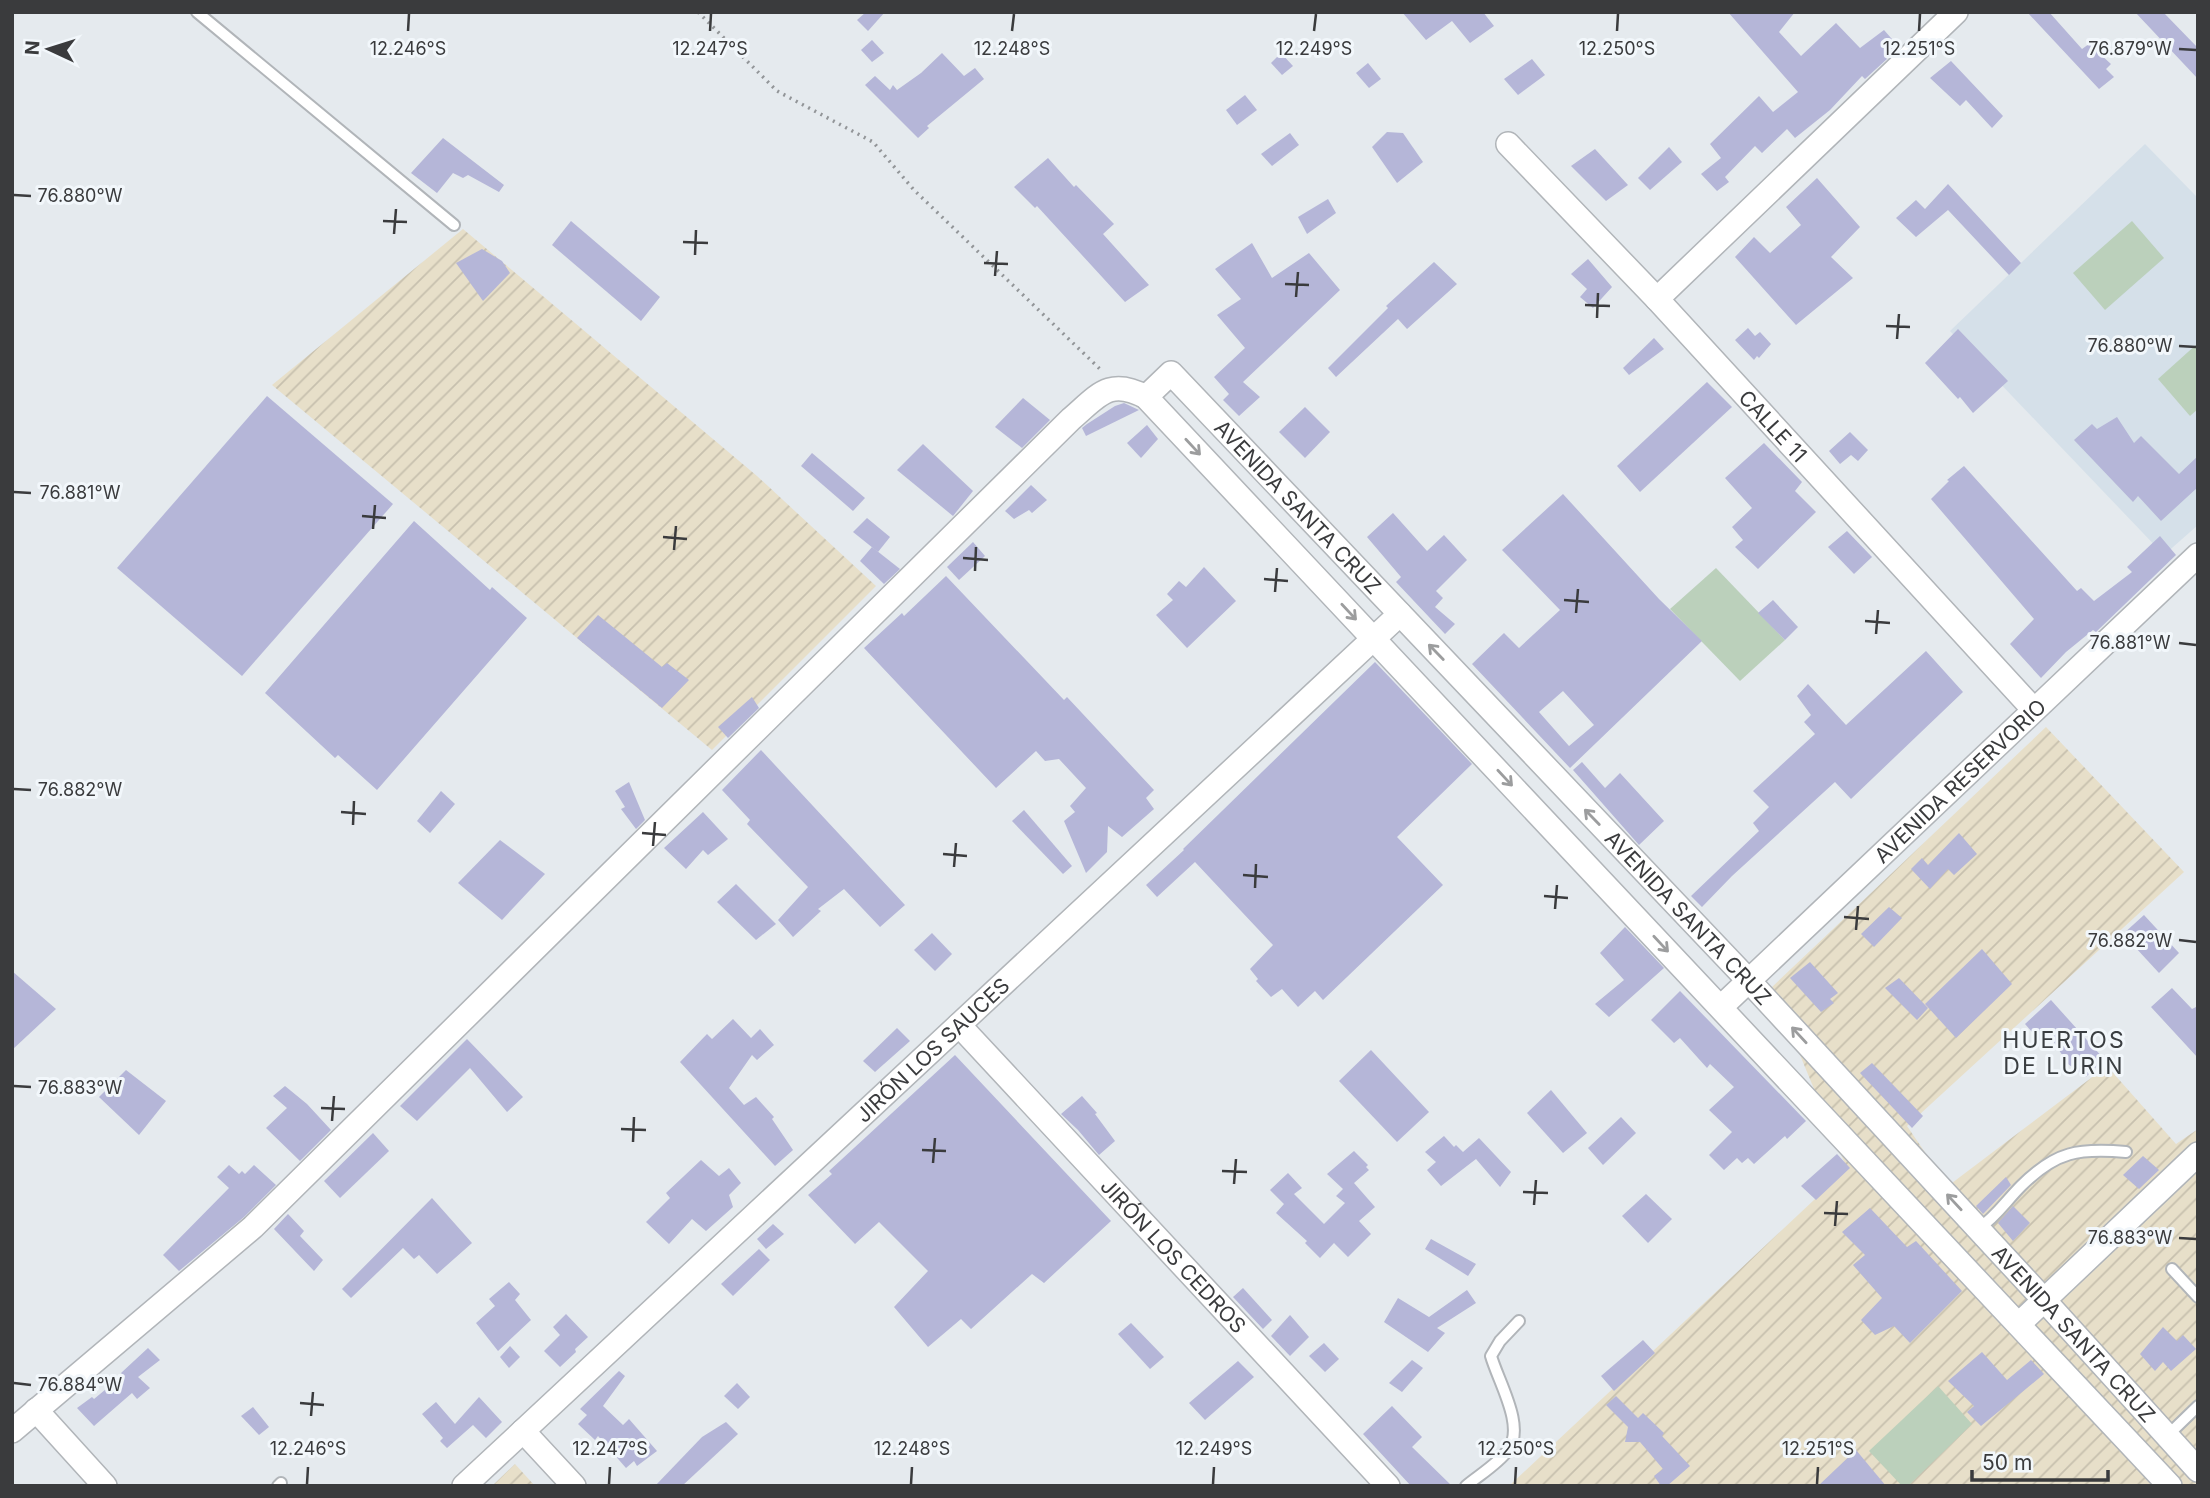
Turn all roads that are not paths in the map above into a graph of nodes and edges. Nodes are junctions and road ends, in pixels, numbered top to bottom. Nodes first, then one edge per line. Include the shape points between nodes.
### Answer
1 (197, 12) edge
2 (1956, 12) edge
3 (1508, 144) dead end
4 (454, 225) dead end
5 (1657, 299) junction
6 (1146, 397) junction
7 (2198, 555) edge
8 (1400, 614) junction
9 (1373, 639) junction
10 (2034, 710) junction
11 (1749, 981) junction
12 (1721, 1007) junction
13 (959, 1025) junction
14 (2126, 1152) dead end
15 (2198, 1154) edge
16 (1978, 1229) junction
17 (2172, 1269) dead end
18 (2198, 1297) edge
19 (2044, 1300) junction
20 (1519, 1321) dead end
21 (2019, 1324) junction
22 (2198, 1406) edge
23 (20, 1422) edge
24 (523, 1431) junction
25 (2167, 1436) junction
26 (2198, 1470) edge
27 (105, 1486) edge
28 (464, 1486) edge
29 (574, 1486) edge
30 (1388, 1486) edge
31 (1466, 1486) edge
32 (2170, 1486) edge

1 - 4 lane
2 - 5 street
3 - 5 street, CALLE 11
5 - 10 street, CALLE 11
6 - 8 street, AVENIDA SANTA CRUZ via 1171,373
6 -> 9 street, AVENIDA SANTA CRUZ
6 - 23 street via 1118,387 1105,390 1071,419 253,1227
7 - 10 street, AVENIDA RESERVORIO
8 - 9 street, JIRÓN LOS SAUCES
11 -> 8 street, AVENIDA SANTA CRUZ
9 -> 12 street, AVENIDA SANTA CRUZ
9 - 13 street, JIRÓN LOS SAUCES
10 - 11 street, AVENIDA RESERVORIO
11 - 12 street, AVENIDA RESERVORIO
16 -> 11 street, AVENIDA SANTA CRUZ
12 - 21 street, AVENIDA SANTA CRUZ
13 - 24 street, JIRÓN LOS SAUCES
13 - 30 street, JIRÓN LOS CEDROS
14 - 16 lane via 2086,1150 2060,1156 2021,1186 1993,1219
15 - 19 street
16 - 19 street, AVENIDA SANTA CRUZ
17 - 18 lane
19 - 21 street
19 - 25 street, AVENIDA SANTA CRUZ
20 - 31 lane via 1491,1356 1515,1426 1514,1439 1508,1451
21 - 32 street, AVENIDA SANTA CRUZ
22 - 25 lane
23 - 27 street
24 - 28 street, JIRÓN LOS SAUCES
24 - 29 street
25 - 26 street, AVENIDA SANTA CRUZ

